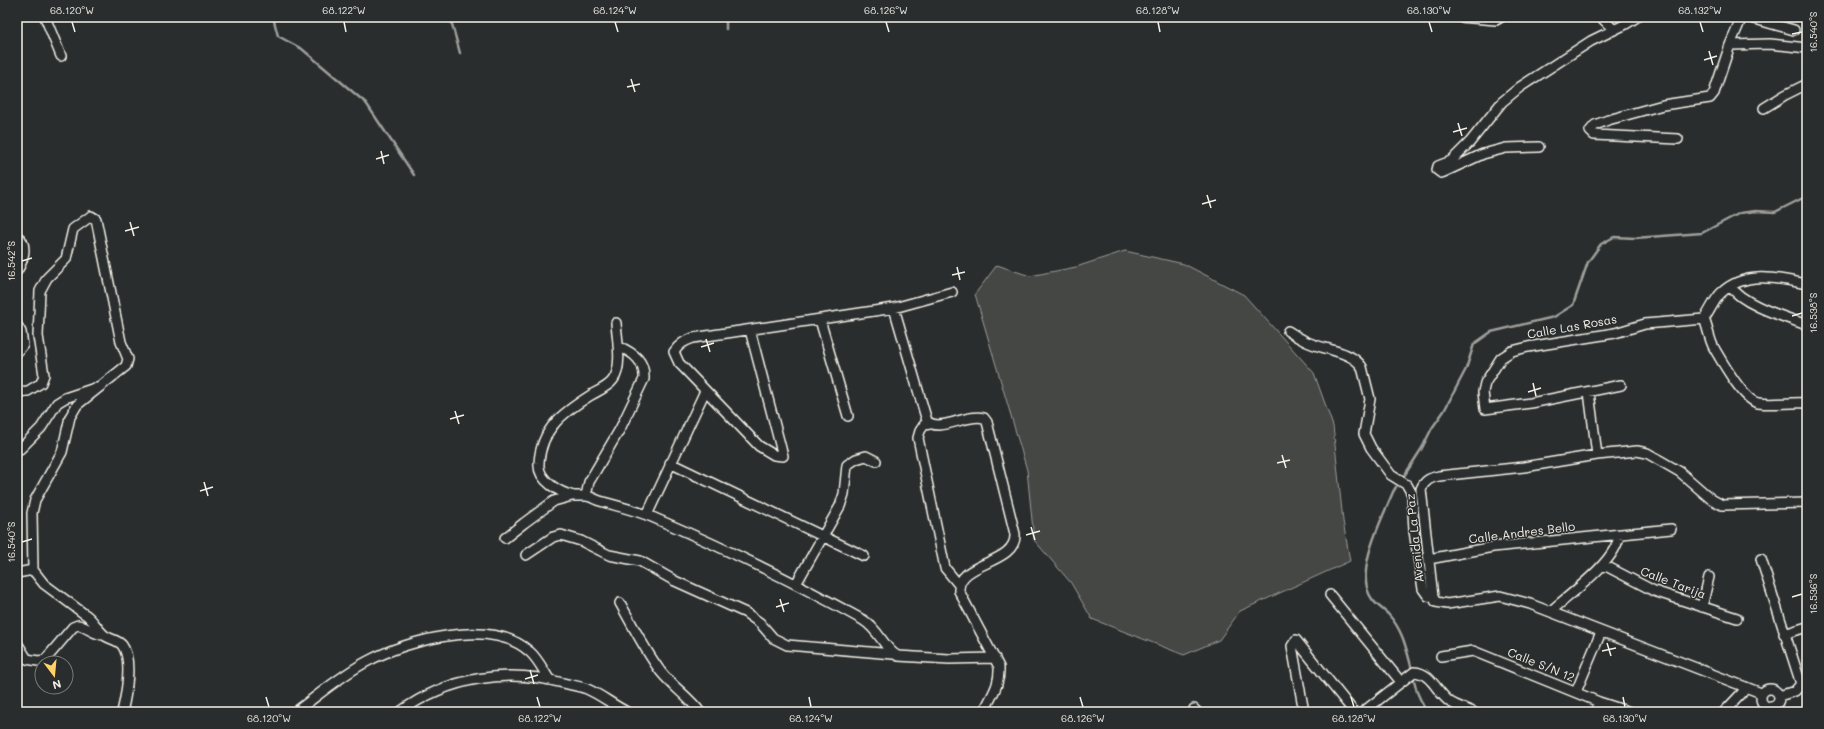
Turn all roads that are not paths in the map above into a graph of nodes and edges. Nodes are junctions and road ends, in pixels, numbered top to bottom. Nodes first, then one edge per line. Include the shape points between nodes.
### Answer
1 (45, 17) edge
2 (1460, 17) edge
3 (1501, 17) edge
4 (1601, 17) edge
5 (1637, 17) edge
6 (1742, 17) edge
7 (1748, 17) edge
8 (1614, 29) junction
9 (1794, 30) dead end
10 (1730, 45) junction
11 (1807, 48) edge
12 (60, 56) dead end
13 (1807, 84) edge
14 (1764, 108) dead end
15 (1678, 139) dead end
16 (1539, 147) dead end
17 (17, 236) edge
18 (17, 271) edge
19 (1807, 284) edge
20 (1730, 286) junction
21 (952, 292) dead end
22 (894, 308) junction
23 (1704, 319) junction
24 (820, 320) junction
25 (616, 323) dead end
26 (17, 325) edge
27 (1807, 325) edge
28 (750, 330) junction
29 (1288, 331) dead end
30 (618, 346) junction
31 (17, 352) edge
32 (1621, 385) dead end
33 (100, 386) junction
34 (705, 391) junction
35 (17, 392) edge
36 (1589, 392) junction
37 (1807, 403) edge
38 (848, 416) dead end
39 (930, 424) junction
40 (17, 449) edge
41 (1597, 456) junction
42 (876, 461) dead end
43 (670, 463) junction
44 (572, 496) junction
45 (586, 496) junction
46 (1807, 503) edge
47 (647, 515) junction
48 (1671, 529) dead end
49 (1618, 535) junction
50 (822, 536) junction
51 (506, 538) dead end
52 (526, 555) dead end
53 (864, 556) dead end
54 (1429, 559) junction
55 (1760, 559) dead end
56 (1604, 565) junction
57 (33, 570) junction
58 (17, 574) edge
59 (1709, 576) dead end
60 (796, 584) junction
61 (959, 585) junction
62 (1330, 594) dead end
63 (1433, 597) junction
64 (620, 603) dead end
65 (1702, 607) junction
66 (1551, 611) junction
67 (1737, 618) dead end
68 (1807, 627) edge
69 (1601, 632) junction
70 (103, 634) junction
71 (1784, 634) junction
72 (17, 643) edge
73 (893, 654) junction
74 (1441, 656) dead end
75 (995, 658) junction
76 (549, 679) junction
77 (1401, 682) junction
78 (1746, 687) junction
79 (1576, 692) junction
80 (1761, 693) junction
81 (1779, 696) junction
82 (1599, 702) junction
83 (1766, 709) edge
84 (298, 710) dead end
85 (122, 712) edge
86 (400, 712) edge
87 (627, 712) edge
88 (700, 712) edge
89 (984, 712) edge
90 (1304, 712) edge
91 (1354, 712) edge
92 (1363, 712) edge
93 (1473, 712) edge
94 (1595, 712) edge
95 (1630, 712) edge
96 (1724, 712) edge

1 - 12 street
2 - 3 street via 1496,20
4 - 8 street
5 - 8 street
6 - 10 street
7 - 9 street
8 - 16 street via 1520,87 1502,102 1470,142 1451,160 1438,166 1437,170 1440,173 1444,172 1483,154 1506,148
10 - 11 street via 1770,44
10 - 15 street via 1710,98 1663,105 1608,120 1595,125 1590,131 1594,135
13 - 14 street
17 - 18 street via 24,248 22,263
19 - 20 street via 1784,279 1760,278
20 - 23 street via 1720,294
20 - 27 street via 1738,295
21 - 22 street
22 - 24 street
22 - 39 street via 924,414
23 - 36 street, Calle Las Rosas via 1645,324 1615,333 1512,351 1501,358 1485,383 1483,392 1485,409
23 - 37 street via 1714,347 1750,399 1758,403
24 - 28 street
24 - 38 street
25 - 30 street
26 - 31 street via 23,345
28 - 34 street via 693,338 677,347 674,352 679,363
28 - 34 street via 783,456 774,456 759,446
29 - 63 street via 1305,342 1348,356 1360,363 1370,399 1364,434 1390,475 1407,485 1410,490 1423,589 1428,596
30 - 44 street via 618,367 614,379 554,422 540,456 539,468 547,481
30 - 45 street via 631,352 640,361 644,379 620,429 589,482
32 - 36 street
33 - 35 street via 126,366 128,359 121,342 96,219 91,216 73,229 66,259 47,278 40,292 38,336 44,375 42,382 28,391
33 - 40 street via 64,398 57,403 41,428
33 - 57 street via 77,405 70,417 62,452 35,500 32,513
34 - 43 street
36 - 41 street
39 - 61 street via 924,425 918,438 945,568
39 - 61 street via 937,425 973,417 984,418 1015,534 1012,547 968,573
41 - 46 street, Avenida La Paz via 1638,451 1647,453 1680,472 1711,499 1722,505
41 - 54 street, Avenida La Paz via 1431,478 1424,482 1421,489
42 - 50 street via 866,456 847,465 840,506
43 - 47 street
43 - 50 street
44 - 45 street
44 - 51 street via 554,501
45 - 47 street
47 - 60 street
48 - 49 street, Calle Andres Bello
49 - 54 street, Calle Andres Bello via 1494,547
49 - 56 street via 1617,543
50 - 53 street
50 - 60 street
52 - 73 street via 561,535 609,554 640,561 674,582 746,613 760,623 773,638 788,645
54 - 63 street, Avenida La Paz
55 - 71 street
56 - 65 street, Calle Tarija via 1654,591
56 - 66 street
57 - 58 street
57 - 70 street via 53,591 89,616
59 - 65 street
60 - 73 street via 865,622 877,631
61 - 75 street via 959,591
62 - 77 street
63 - 66 street, Avenida La Paz via 1441,604 1500,596
64 - 88 street via 662,673
65 - 67 street, Calle Tarija
66 - 69 street, Avenida La Paz
68 - 71 street
69 - 78 street, Avenida La Paz
69 - 79 street
70 - 72 street via 98,635 78,625 45,660 38,661 27,659
70 - 85 street via 125,649 127,684
71 - 81 street via 1801,684 1795,691
73 - 75 street via 949,659
74 - 79 street, Calle S/N 12 via 1473,651
75 - 89 street via 1000,675 995,693
76 - 84 street via 530,651 519,644 487,635 446,636 408,644 368,661
76 - 86 street via 521,675 473,679 438,690
76 - 87 street via 587,689
77 - 92 street
77 - 93 street via 1414,672 1422,672 1450,702
78 - 80 street, Avenida La Paz
78 - 96 street
79 - 82 street, Calle S/N 12
80 - 81 street via 1771,688 1776,690
80 - 83 street via 1761,702
81 - 83 street via 1776,705
82 - 94 street
82 - 95 street, Calle S/N 12
90 - 91 street via 1292,646 1296,640

